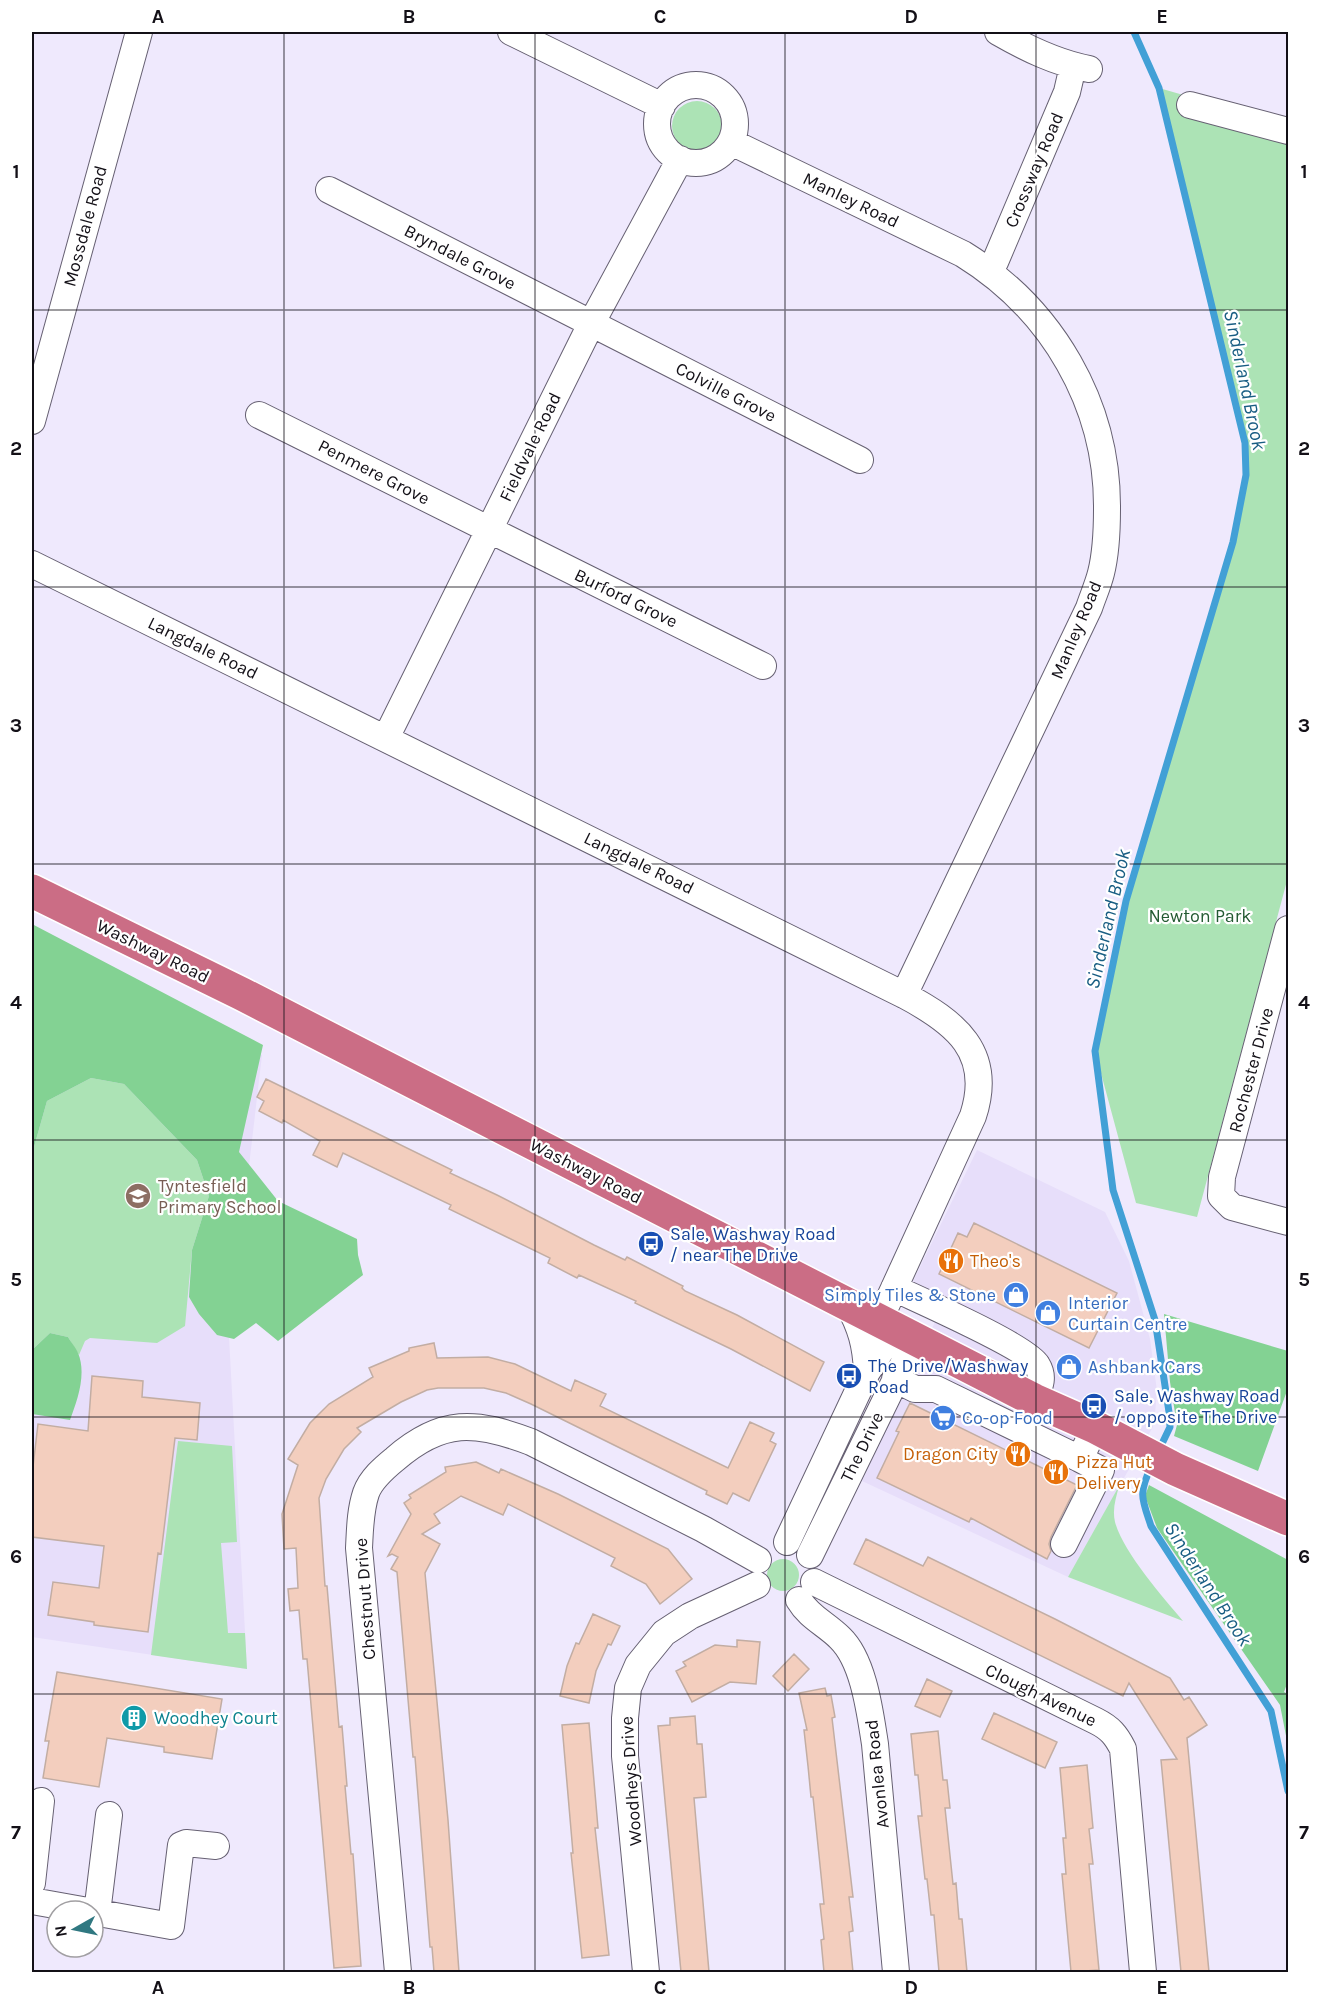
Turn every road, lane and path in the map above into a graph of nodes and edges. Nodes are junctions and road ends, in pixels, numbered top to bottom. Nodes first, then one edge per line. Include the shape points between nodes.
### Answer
1 (139, 32) edge
2 (511, 32) edge
3 (998, 32) edge
4 (1190, 105) dead end
5 (662, 106) junction
6 (1288, 131) edge
7 (731, 142) junction
8 (680, 159) junction
9 (329, 190) dead end
10 (987, 269) junction
11 (591, 324) junction
12 (259, 415) dead end
13 (32, 421) edge
14 (860, 460) dead end
15 (489, 530) junction
16 (32, 564) edge
17 (763, 666) dead end
18 (386, 738) junction
19 (32, 891) edge
20 (1288, 929) edge
21 (904, 995) junction
22 (1288, 1222) edge
23 (894, 1288) junction
24 (848, 1304) junction
25 (896, 1330) junction
26 (867, 1372) junction
27 (895, 1379) junction
28 (1034, 1400) junction
29 (1095, 1427) junction
30 (1080, 1459) junction
31 (1288, 1519) edge
32 (787, 1542) junction
33 (1064, 1544) dead end
34 (810, 1555) junction
35 (757, 1572) junction
36 (806, 1591) junction
37 (41, 1801) dead end
38 (109, 1815) dead end
39 (216, 1846) dead end
40 (32, 1883) edge
41 (95, 1899) edge
42 (105, 1914) edge
43 (398, 1972) edge
44 (646, 1972) edge
45 (896, 1972) edge
46 (1143, 1972) edge

1 - 13 street, Mossdale Road
2 - 5 street
3 - 10 street, Crossway Road via 1081,67 995,262
4 - 6 street
5 - 7 street via 670,95 694,85 720,93 734,115
5 - 8 street via 658,130 662,142
7 - 8 street via 724,151 703,162
7 - 10 street, Manley Road
8 - 11 street, Fieldvale Road
9 - 11 street, Bryndale Grove
10 - 21 street, Manley Road via 1039,319 1082,387 1102,452 1107,534 1101,572 1089,608
11 - 14 street, Colville Grove
11 - 15 street, Fieldvale Road
12 - 15 street, Penmere Grove
15 - 17 street, Burford Grove
15 - 18 street, Fieldvale Road
16 - 18 street, Langdale Road
18 - 21 street, Langdale Road
19 - 24 highway, Washway Road
20 - 22 street, Rochester Drive via 1222,1177 1221,1196 1232,1207
21 - 23 street, Langdale Road via 952,1024 967,1042 980,1083 973,1116
23 - 25 street, Langdale Road
23 - 28 street via 998,1338 1034,1361 1042,1383
24 - 25 highway, Washway Road
24 - 26 street via 862,1331
25 - 26 street, The Drive
25 - 27 street, The Drive
25 - 28 highway, Washway Road
26 - 32 street, The Drive
27 - 30 street via 915,1389 936,1389
27 - 34 street, The Drive
28 - 29 highway, Washway Road
29 - 30 street
29 - 31 highway, Washway Road via 1175,1469
30 - 33 street via 1101,1470
32 - 34 street
32 - 35 street via 769,1547
34 - 36 street via 814,1564
35 - 36 street via 767,1598 791,1603
35 - 43 street, Chestnut Drive via 703,1528 503,1431 461,1426 433,1433 410,1446 376,1476 366,1492 359,1548
35 - 44 street, Woodheys Drive via 664,1633 638,1665 628,1688 626,1756
36 - 45 street, Avonlea Road via 804,1610 842,1639 862,1679 875,1744
36 - 46 street, Clough Avenue via 1096,1721 1117,1737 1123,1749
37 - 40 street
38 - 41 street
39 - 42 street via 181,1845 171,1926

